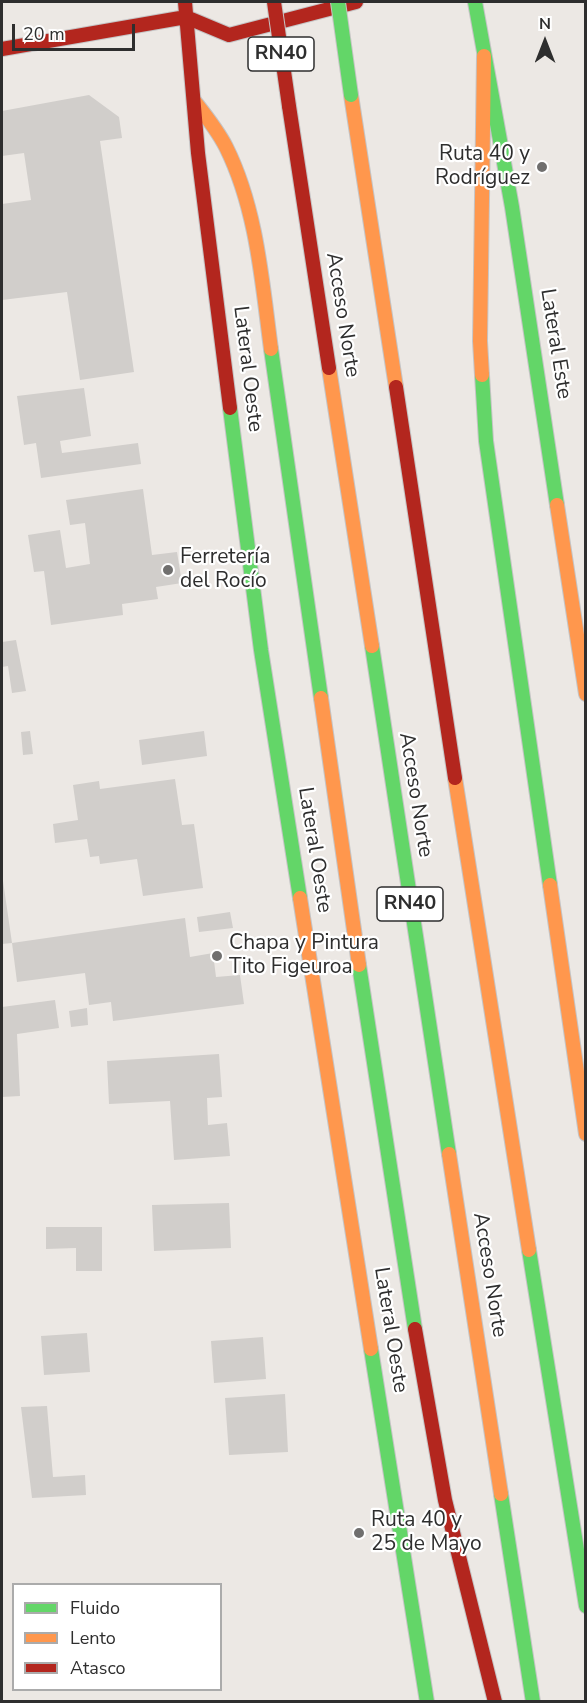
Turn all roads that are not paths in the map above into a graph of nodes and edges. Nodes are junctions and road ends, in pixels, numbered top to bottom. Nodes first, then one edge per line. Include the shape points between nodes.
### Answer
1 (184, 2) edge
2 (199, 2) edge
3 (274, 2) edge
4 (338, 2) edge
5 (357, 2) edge
6 (474, 2) edge
7 (186, 17) junction
8 (2, 50) edge
9 (484, 56) junction
10 (195, 102) junction
11 (585, 694) edge
12 (585, 1134) edge
13 (585, 1606) edge
14 (427, 1701) edge
15 (495, 1701) edge
16 (533, 1701) edge

1 - 7 main road, Lateral Oeste
2 - 7 main road
3 - 16 main road, Acceso Norte / RN40, bridge
4 - 13 main road, Acceso Norte / RN40, bridge
5 - 7 main road via 229,35
6 - 9 main road, Lateral Este
7 - 8 main road
7 - 10 main road, Lateral Oeste
9 - 11 main road, Lateral Este via 512,207
9 - 12 main road via 480,341 486,441
10 - 14 main road, Lateral Oeste via 198,153 261,650
10 - 15 main road via 226,148 251,218 424,1390 445,1500

